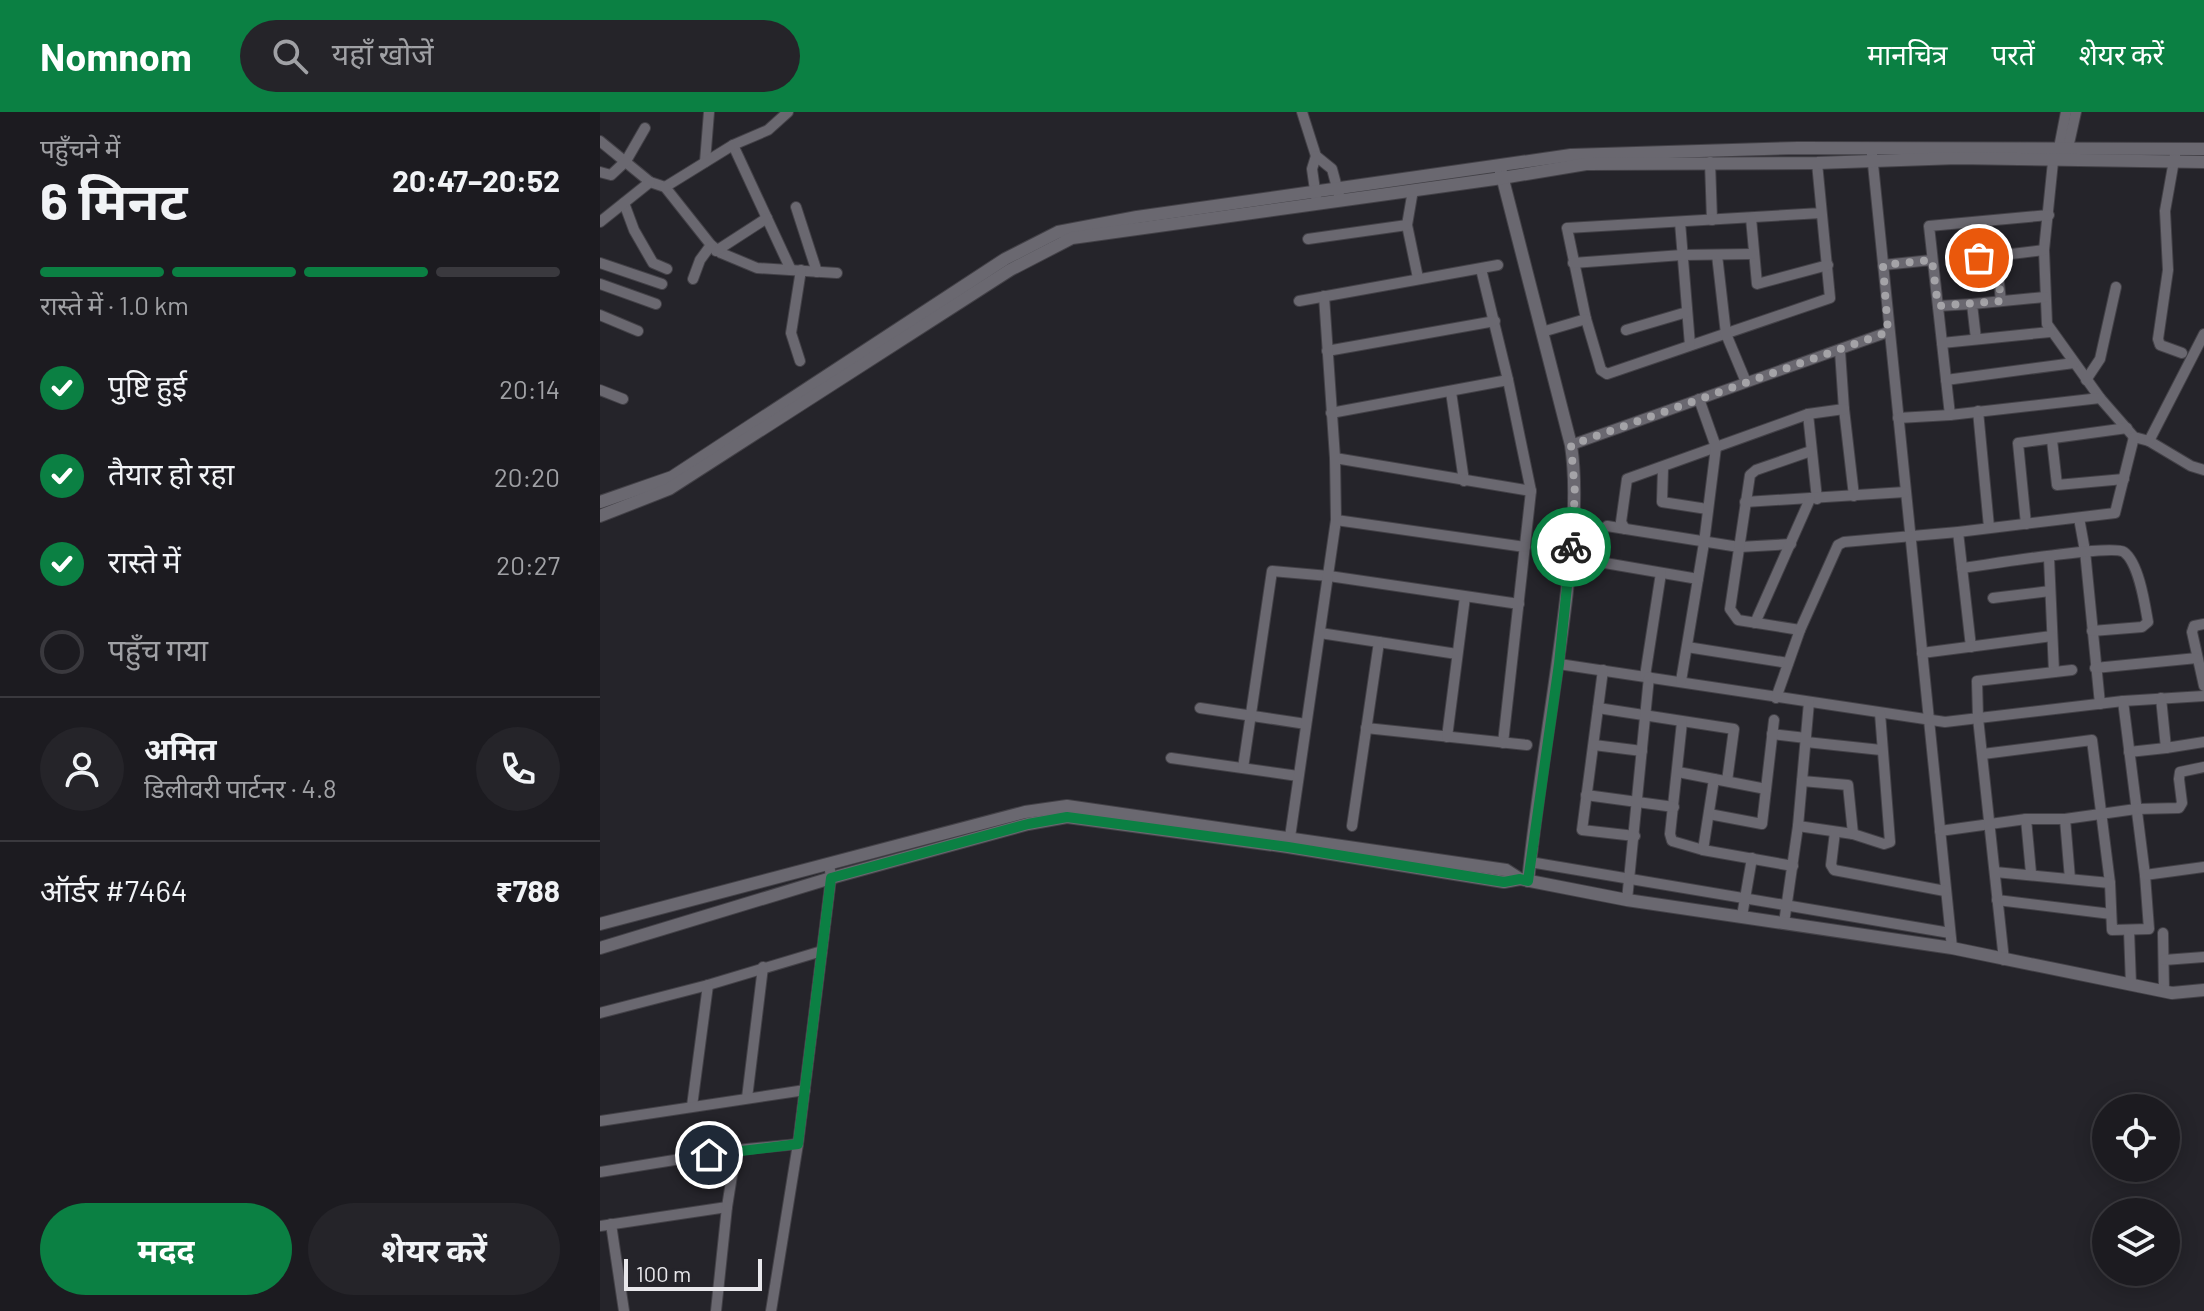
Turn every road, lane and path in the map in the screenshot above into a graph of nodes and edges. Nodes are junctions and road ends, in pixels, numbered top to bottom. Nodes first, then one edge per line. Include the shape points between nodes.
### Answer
1 (709, 112) edge
2 (788, 112) edge
3 (1302, 112) edge
4 (2066, 112) edge
5 (2076, 112) edge
6 (645, 128) dead end
7 (600, 141) edge
8 (2204, 142) edge
9 (733, 145) junction
10 (2059, 151) junction
11 (1872, 153) junction
12 (2175, 155) junction
13 (1316, 156) junction
14 (2203, 156) edge
15 (626, 161) junction
16 (705, 162) junction
17 (1710, 162) junction
18 (1817, 163) junction
19 (600, 172) edge
20 (1501, 172) junction
21 (650, 182) junction
22 (665, 187) junction
23 (1413, 190) junction
24 (1340, 195) junction
25 (1316, 199) junction
26 (624, 203) junction
27 (796, 207) dead end
28 (1821, 213) junction
29 (2049, 215) junction
30 (767, 218) junction
31 (1751, 218) junction
32 (1712, 220) junction
33 (600, 222) edge
34 (1680, 222) junction
35 (1407, 225) junction
36 (1308, 239) dead end
37 (713, 248) junction
38 (2044, 250) junction
39 (1752, 254) junction
40 (1682, 255) junction
41 (1717, 255) junction
42 (1996, 256) junction
43 (1932, 260) junction
44 (1962, 260) dead end
45 (600, 263) edge
46 (1573, 263) junction
47 (1498, 265) dead end
48 (1828, 265) junction
49 (1883, 265) junction
50 (667, 269) dead end
51 (1481, 269) junction
52 (796, 270) junction
53 (817, 272) junction
54 (837, 273) dead end
55 (1418, 278) junction
56 (693, 279) dead end
57 (600, 284) edge
58 (662, 284) dead end
59 (2116, 287) dead end
60 (1324, 296) junction
61 (2045, 297) junction
62 (1299, 301) dead end
63 (2001, 301) junction
64 (656, 304) dead end
65 (1972, 304) junction
66 (1938, 306) junction
67 (1687, 312) junction
68 (600, 315) edge
69 (1586, 319) junction
70 (1495, 321) junction
71 (1626, 330) dead end
72 (638, 331) dead end
73 (1542, 332) junction
74 (1888, 332) junction
75 (2050, 332) junction
76 (1726, 334) junction
77 (2204, 334) edge
78 (1976, 339) junction
79 (1942, 343) junction
80 (1690, 345) junction
81 (1327, 351) junction
82 (1840, 351) junction
83 (2182, 353) dead end
84 (800, 361) dead end
85 (2074, 363) junction
86 (1508, 380) junction
87 (1946, 380) junction
88 (2086, 380) junction
89 (1746, 382) junction
90 (600, 390) edge
91 (1451, 392) junction
92 (2100, 398) junction
93 (623, 399) dead end
94 (1699, 399) junction
95 (1844, 409) junction
96 (1978, 411) junction
97 (1331, 413) junction
98 (1808, 414) junction
99 (1950, 415) junction
100 (1898, 418) junction
101 (2130, 433) junction
102 (2052, 440) junction
103 (2149, 441) junction
104 (1571, 445) junction
105 (1716, 447) junction
106 (1811, 451) junction
107 (1335, 458) junction
108 (1663, 468) junction
109 (2204, 470) edge
110 (2124, 479) junction
111 (1464, 481) junction
112 (1531, 491) junction
113 (1905, 492) junction
114 (1854, 496) junction
115 (1814, 499) junction
116 (600, 502) edge
117 (1745, 502) junction
118 (1707, 509) junction
119 (600, 516) edge
120 (2079, 518) junction
121 (1336, 520) junction
122 (2026, 524) junction
123 (1607, 526) dead end
124 (1989, 527) junction
125 (1625, 529) junction
126 (1958, 532) junction
127 (1909, 537) junction
128 (1704, 543) junction
129 (1791, 544) junction
130 (1525, 547) junction
131 (1739, 547) junction
132 (2085, 551) junction
133 (1570, 557) junction
134 (2049, 558) junction
135 (1962, 568) junction
136 (1661, 573) junction
137 (1329, 576) junction
138 (1698, 579) junction
139 (2050, 591) junction
140 (1465, 597) junction
141 (1993, 598) dead end
142 (1519, 604) junction
143 (1755, 623) junction
144 (2204, 624) edge
145 (1800, 630) junction
146 (2092, 631) junction
147 (1320, 633) junction
148 (2052, 636) junction
149 (1379, 642) junction
150 (1687, 647) junction
151 (1971, 647) junction
152 (1922, 653) junction
153 (1457, 654) junction
154 (2197, 658) junction
155 (1788, 663) junction
156 (1559, 664) junction
157 (2095, 668) junction
158 (1603, 670) junction
159 (2072, 670) dead end
160 (2054, 672) junction
161 (1647, 677) junction
162 (1681, 681) junction
163 (2204, 686) edge
164 (2204, 696) edge
165 (1776, 698) junction
166 (2161, 698) junction
167 (2123, 701) junction
168 (1809, 702) junction
169 (2100, 704) junction
170 (1200, 708) dead end
171 (1598, 708) junction
172 (1880, 713) junction
173 (1644, 714) junction
174 (1250, 715) junction
175 (1978, 718) junction
176 (1774, 720) dead end
177 (1928, 721) junction
178 (1682, 722) junction
179 (1306, 724) junction
180 (1366, 728) junction
181 (1772, 734) junction
182 (1447, 737) junction
183 (1806, 740) junction
184 (2204, 742) edge
185 (1503, 743) junction
186 (1527, 745) dead end
187 (1594, 745) junction
188 (2166, 748) junction
189 (1881, 750) junction
190 (1642, 751) junction
191 (2129, 752) junction
192 (1983, 754) junction
193 (1171, 758) dead end
194 (2204, 767) edge
195 (1243, 768) junction
196 (1678, 772) junction
197 (1298, 776) junction
198 (1714, 779) junction
199 (1727, 781) junction
200 (1802, 781) junction
201 (1766, 789) junction
202 (1586, 795) junction
203 (1638, 802) junction
204 (1674, 807) junction
205 (2136, 809) junction
206 (1709, 814) junction
207 (2102, 815) junction
208 (2026, 819) junction
209 (2065, 819) junction
210 (1989, 823) junction
211 (1352, 826) dead end
212 (1798, 826) junction
213 (1940, 831) junction
214 (1835, 832) junction
215 (1853, 834) junction
216 (1635, 836) junction
217 (1290, 837) junction
218 (1703, 850) junction
219 (1752, 858) junction
220 (1530, 862) junction
221 (829, 863) junction
222 (1793, 866) junction
223 (2204, 867) edge
224 (1995, 872) junction
225 (2031, 873) junction
226 (2145, 875) junction
227 (831, 878) junction
228 (2070, 879) junction
229 (1524, 880) junction
230 (1630, 880) junction
231 (2110, 883) junction
232 (1945, 891) junction
233 (1745, 898) junction
234 (1627, 900) junction
235 (1997, 900) junction
236 (1788, 906) junction
237 (2111, 914) junction
238 (1742, 916) junction
239 (1784, 923) junction
240 (600, 924) edge
241 (2129, 930) junction
242 (1950, 933) junction
243 (2163, 933) dead end
244 (600, 948) edge
245 (1952, 948) junction
246 (822, 951) junction
247 (2204, 957) edge
248 (2004, 960) junction
249 (2164, 960) junction
250 (763, 967) junction
251 (708, 985) junction
252 (2131, 985) junction
253 (2204, 990) edge
254 (2164, 991) junction
255 (600, 1013) edge
256 (805, 1090) junction
257 (747, 1098) junction
258 (692, 1106) junction
259 (600, 1118) edge
260 (798, 1144) junction
261 (736, 1150) junction
262 (600, 1172) edge
263 (727, 1207) junction
264 (606, 1225) edge
265 (624, 1311) edge
266 (716, 1311) edge
267 (771, 1311) edge

1 - 16 street
2 - 9 street via 768,130
3 - 13 street
4 - 10 street
5 - 10 street
6 - 15 street
7 - 15 street
8 - 14 street
9 - 16 street
9 - 30 street
10 - 11 street
10 - 12 street
10 - 29 street
11 - 18 street
11 - 20 street via 1576,155
11 - 49 street
12 - 14 street
12 - 83 street via 2165,211 2168,270 2158,339 2160,345
13 - 24 street via 1332,169
13 - 25 street
15 - 19 street via 611,175
15 - 21 street
16 - 22 street
17 - 18 street
17 - 20 street
17 - 32 street
18 - 28 street
20 - 23 street
20 - 24 street
20 - 73 street
21 - 22 street
21 - 26 street
22 - 37 street
23 - 24 street
23 - 35 street
24 - 25 street
25 - 116 street via 1137,217 1058,232 1005,259 672,477
25 - 119 street via 1061,242 669,489
26 - 33 street
26 - 50 street via 653,263
27 - 53 street
28 - 31 street
28 - 48 street
29 - 38 street
29 - 43 street via 1929,226
30 - 37 street
30 - 52 street
31 - 32 street
31 - 39 street
32 - 34 street
34 - 40 street
34 - 46 street via 1567,228
35 - 36 street
35 - 55 street
37 - 52 street via 757,268
37 - 56 street via 700,260
38 - 42 street
38 - 61 street
39 - 41 street
39 - 48 street via 1757,284
40 - 41 street
40 - 46 street
40 - 67 street
41 - 76 street
42 - 44 street
42 - 63 street
43 - 49 street
43 - 66 street
45 - 58 street
46 - 69 street
47 - 51 street
48 - 76 street via 1830,298
49 - 74 street
51 - 55 street
51 - 70 street
52 - 53 street
52 - 84 street via 791,333
53 - 54 street
55 - 60 street
57 - 64 street
59 - 88 street via 2100,359
60 - 62 street
60 - 81 street
61 - 63 street
61 - 75 street
63 - 65 street
65 - 66 street
65 - 78 street
66 - 79 street
67 - 71 street
67 - 80 street
68 - 72 street
69 - 73 street
69 - 80 street via 1601,370 1607,374
70 - 81 street
70 - 86 street
73 - 104 street
74 - 82 street
74 - 100 street
75 - 78 street
75 - 85 street
76 - 80 street
76 - 89 street
77 - 103 street
78 - 79 street
79 - 87 street
81 - 97 street
82 - 89 street
82 - 95 street
85 - 87 street
85 - 88 street
86 - 91 street
86 - 112 street
87 - 99 street
88 - 92 street
89 - 94 street
90 - 93 street
91 - 97 street
91 - 111 street
92 - 96 street
92 - 101 street
94 - 104 street
94 - 105 street
95 - 98 street
95 - 114 street
96 - 99 street
96 - 124 street
97 - 107 street
98 - 105 street
98 - 106 street
99 - 100 street
100 - 113 street
101 - 102 street
101 - 103 street
101 - 110 street
102 - 110 street via 2057,485
102 - 122 street via 2018,443
103 - 109 street
104 - 133 street via 1575,493
105 - 108 street
105 - 118 street
106 - 115 street
106 - 117 street via 1752,473
107 - 111 street
107 - 121 street
108 - 118 street via 1662,502
108 - 125 street via 1627,479 1621,522
110 - 120 street via 2115,513
111 - 112 street
112 - 130 street
113 - 114 street
113 - 127 street
114 - 115 street
115 - 117 street
115 - 129 street
117 - 131 street
118 - 128 street
120 - 122 street
120 - 132 street
121 - 130 street
121 - 137 street
122 - 124 street
123 - 125 street
124 - 126 street
125 - 128 street
126 - 127 street
126 - 135 street
127 - 145 street via 1838,545
127 - 152 street
128 - 131 street
128 - 138 street
129 - 131 street
129 - 143 street
130 - 142 street
131 - 143 street via 1730,609 1738,620
132 - 134 street
132 - 146 street
132 - 146 street via 2125,553 2148,622
133 - 136 street
133 - 156 street
134 - 135 street
134 - 139 street
135 - 151 street
136 - 138 street
136 - 161 street
137 - 140 street
137 - 147 street
137 - 174 street via 1272,571
138 - 150 street
139 - 141 street
139 - 148 street
140 - 142 street
140 - 153 street
142 - 185 street
143 - 145 street
144 - 154 street via 2193,629
145 - 155 street
146 - 157 street
147 - 149 street
147 - 179 street
148 - 151 street
148 - 160 street
149 - 153 street
149 - 180 street
150 - 155 street
150 - 162 street
151 - 152 street
152 - 177 street
153 - 182 street
154 - 157 street
154 - 163 street
155 - 165 street
156 - 158 street
156 - 220 street
157 - 169 street
158 - 161 street
158 - 171 street
159 - 160 street
160 - 175 street via 1977,681
161 - 162 street
161 - 173 street
162 - 165 street
164 - 166 street
165 - 168 street
166 - 167 street
166 - 188 street
167 - 169 street
167 - 191 street
168 - 172 street
168 - 183 street
169 - 175 street
170 - 174 street
171 - 173 street
171 - 187 street
172 - 177 street
172 - 189 street
173 - 178 street
173 - 190 street
174 - 179 street
174 - 195 street
175 - 177 street
175 - 192 street
176 - 181 street
177 - 213 street
178 - 196 street
178 - 199 street via 1734,729
179 - 197 street
180 - 182 street
180 - 211 street
181 - 183 street
181 - 201 street
182 - 185 street
183 - 189 street
183 - 200 street
184 - 188 street
185 - 186 street
187 - 190 street
187 - 202 street
188 - 191 street
189 - 215 street via 1890,842
190 - 203 street
191 - 205 street
192 - 207 street via 2092,740
192 - 210 street
193 - 195 street
194 - 205 street via 2180,772 2179,808
195 - 197 street
196 - 198 street
196 - 204 street
197 - 217 street
198 - 199 street
198 - 206 street
199 - 201 street
200 - 212 street
200 - 215 street via 1848,785
201 - 206 street via 1762,824
202 - 203 street
202 - 216 street via 1582,830
203 - 204 street
203 - 216 street
204 - 218 street via 1672,841
205 - 207 street
205 - 226 street
206 - 218 street
207 - 209 street
207 - 231 street
208 - 209 street
208 - 210 street
208 - 225 street
209 - 228 street
210 - 213 street
210 - 224 street
212 - 214 street
212 - 222 street
213 - 232 street
214 - 215 street
214 - 232 street via 1834,870
216 - 230 street
217 - 221 street via 1054,806
217 - 229 street via 1506,870
218 - 219 street
219 - 222 street
219 - 233 street
220 - 229 street
220 - 230 street
221 - 227 street
221 - 240 street
222 - 236 street
223 - 226 street
224 - 225 street
224 - 235 street
225 - 228 street
226 - 241 street via 2149,929
227 - 229 street via 1067,817 1504,882
227 - 244 street
227 - 246 street
228 - 231 street
229 - 234 street
230 - 233 street
230 - 234 street
231 - 237 street
232 - 242 street
233 - 236 street
233 - 238 street
234 - 238 street
235 - 237 street
235 - 248 street
236 - 239 street
236 - 242 street
237 - 241 street via 2112,930
238 - 239 street
239 - 245 street
241 - 252 street
242 - 245 street
243 - 249 street
245 - 248 street
246 - 250 street
246 - 256 street
247 - 249 street
248 - 252 street
249 - 254 street
250 - 251 street
250 - 257 street
251 - 255 street
251 - 258 street
252 - 254 street
253 - 254 street
256 - 257 street
256 - 260 street
257 - 258 street
258 - 259 street
260 - 261 street
260 - 267 street
261 - 262 street
261 - 263 street
263 - 264 street
263 - 266 street
264 - 265 street

